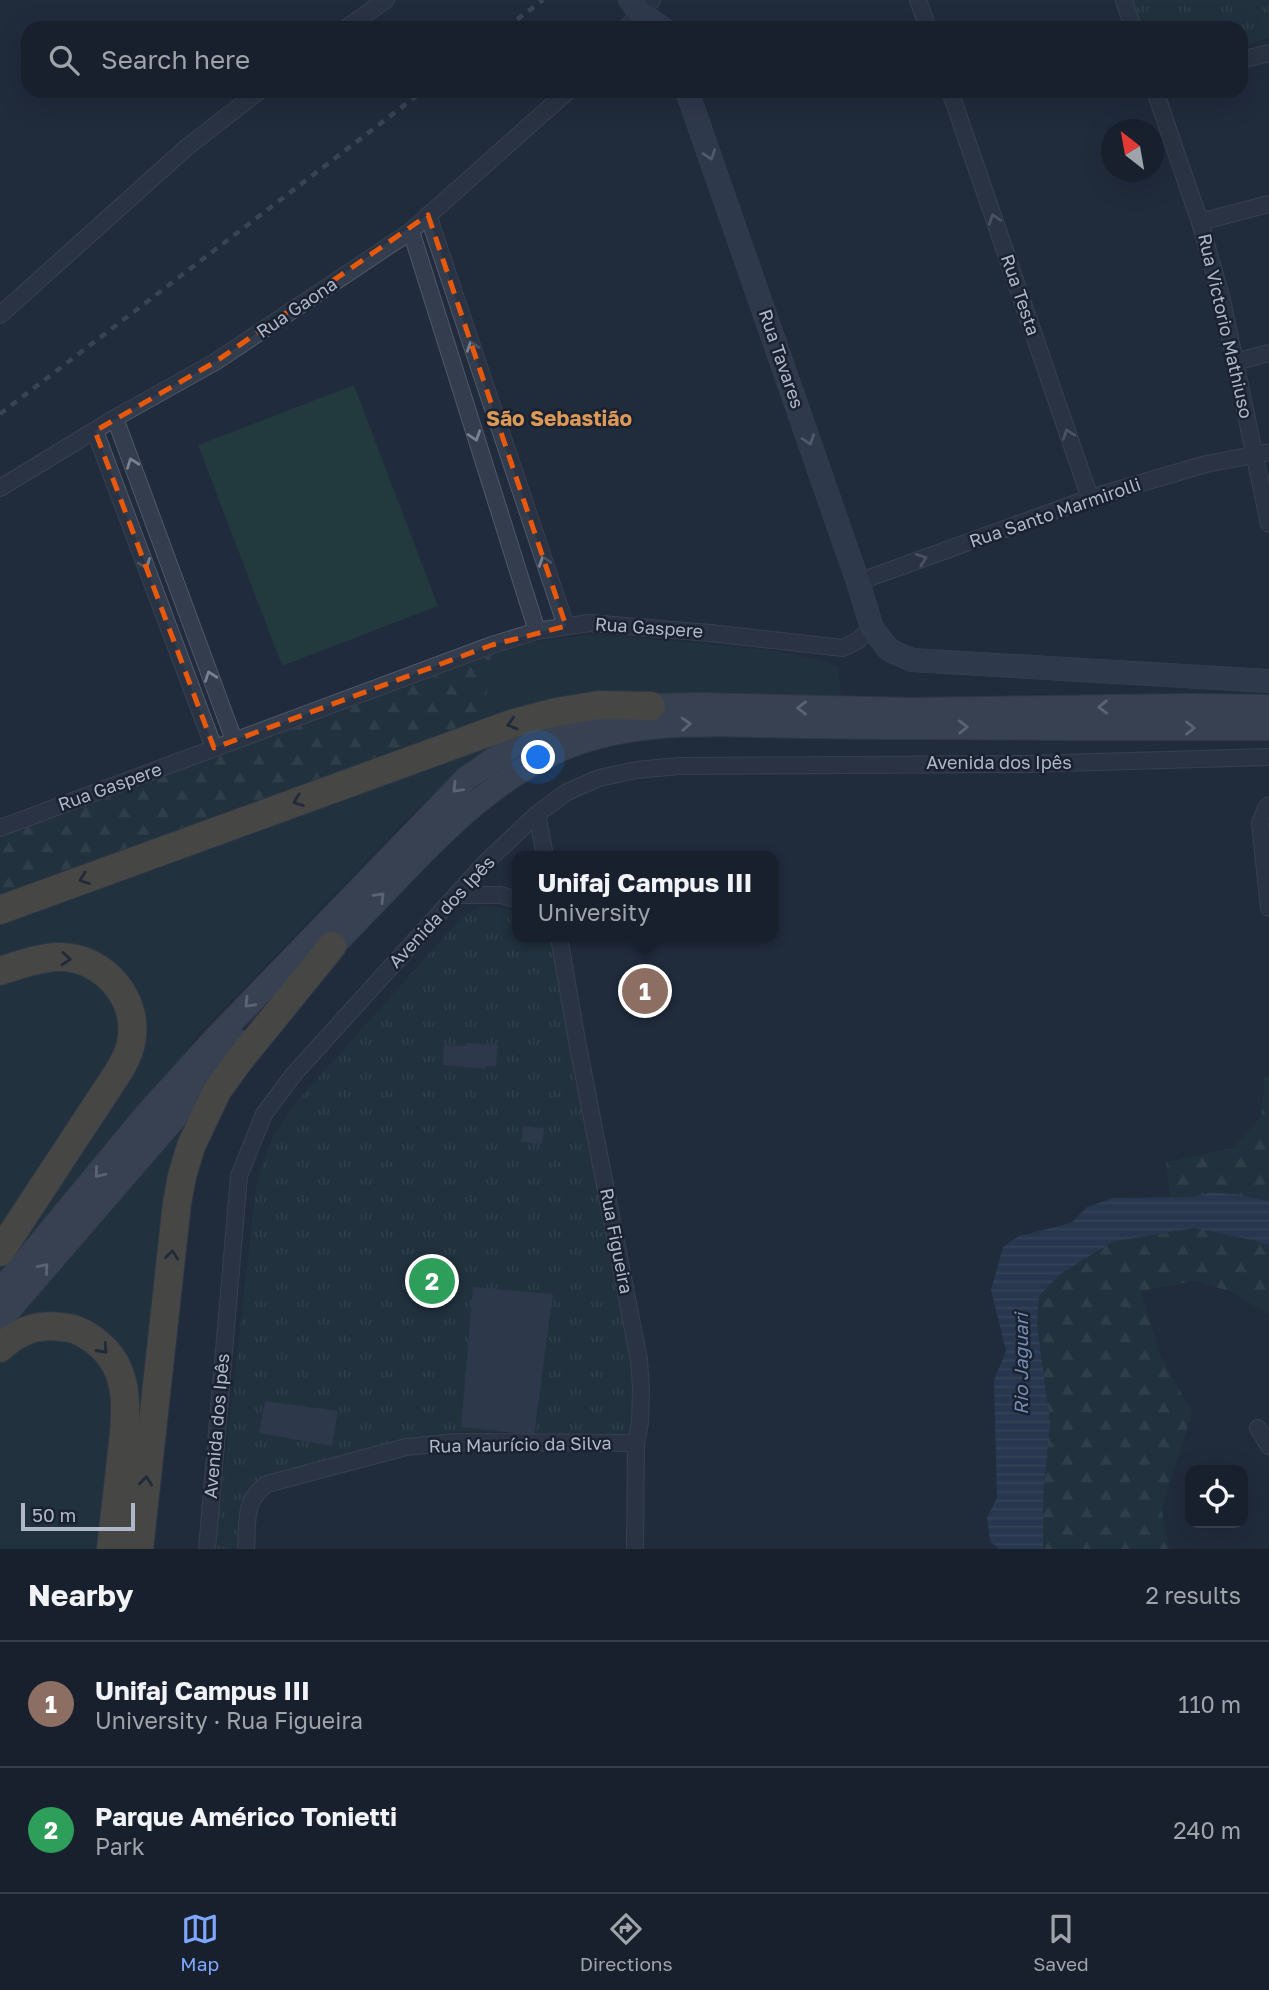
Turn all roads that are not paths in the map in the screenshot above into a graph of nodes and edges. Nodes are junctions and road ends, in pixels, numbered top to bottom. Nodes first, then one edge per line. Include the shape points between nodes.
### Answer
1 (386, 0) edge
2 (918, 0) edge
3 (1124, 0) edge
4 (637, 10) edge
5 (356, 21) edge
6 (652, 21) edge
7 (926, 21) edge
8 (1131, 21) edge
9 (1269, 53) edge
10 (1248, 58) edge
11 (249, 98) edge
12 (560, 98) edge
13 (689, 98) edge
14 (952, 98) edge
15 (1157, 98) edge
16 (1269, 204) edge
17 (428, 215) junction
18 (1200, 222) junction
19 (411, 231) junction
20 (0, 315) edge
21 (1269, 353) edge
22 (1235, 362) junction
23 (115, 418) junction
24 (95, 431) junction
25 (1262, 453) edge
26 (0, 488) edge
27 (1090, 498) junction
28 (1269, 524) edge
29 (858, 582) junction
30 (566, 626) junction
31 (872, 628) junction
32 (537, 631) junction
33 (1269, 681) edge
34 (652, 706) junction
35 (1269, 707) edge
36 (1269, 728) edge
37 (234, 740) junction
38 (214, 748) junction
39 (1269, 757) edge
40 (1267, 806) edge
41 (537, 814) junction
42 (0, 828) edge
43 (544, 851) edge
44 (456, 895) junction
45 (512, 898) edge
46 (1269, 908) edge
47 (0, 910) edge
48 (560, 942) edge
49 (332, 946) junction
50 (0, 971) edge
51 (0, 1252) edge
52 (0, 1292) edge
53 (0, 1320) edge
54 (0, 1348) edge
55 (1258, 1428) dead end
56 (636, 1443) junction
57 (1269, 1447) edge
58 (111, 1549) edge
59 (139, 1549) edge
60 (207, 1549) edge
61 (246, 1549) edge
62 (635, 1549) edge

1 - 5 street
2 - 7 street
3 - 8 street
4 - 6 street
9 - 10 street
11 - 20 street via 186,148
12 - 17 street, Rua Gaona
13 -> 29 street, Rua Tavares
27 -> 14 street, Rua Testa
15 - 18 street, Rua Victorio Mathiuso
16 - 18 street
17 - 19 street, Rua Gaona
30 -> 17 street
18 - 22 street, Rua Victorio Mathiuso
19 - 23 street, Rua Gaona via 215,362
19 -> 32 street
21 - 22 street
22 - 25 street, Rua Victorio Mathiuso
23 - 24 street, Rua Gaona
37 -> 23 street
24 - 26 street, Rua Gaona
24 -> 38 street
25 - 27 street, Rua Santo Marmirolli via 1206,464
25 - 28 street, Rua Victorio Mathiuso
29 -> 27 street, Rua Santo Marmirolli
29 - 31 street, Rua Tavares
30 - 31 street, Rua Gaspere via 603,624 843,648
30 - 32 street, Rua Gaspere
31 - 33 street via 889,650 912,660
32 - 37 street, Rua Gaspere
35 -> 34 main road via 911,710
34 -> 47 highway via 599,705 514,723
34 -> 52 main road via 554,729 513,746 466,779 215,1039
49 -> 36 main road via 467,808 552,753 618,732 695,724
37 - 38 street, Rua Gaspere
38 - 42 street, Rua Gaspere
39 - 41 street, Avenida dos Ipês via 679,766 599,778 567,792
40 - 46 street via 1261,823
41 - 43 street
41 - 44 street, Avenida dos Ipês
44 - 45 street
44 - 60 street, Avenida dos Ipês via 294,1074 264,1114 239,1176
48 - 56 street, Rua Figueira via 639,1360
53 -> 49 main road via 224,1059
59 -> 49 highway via 177,1203 191,1146 217,1091
50 -> 51 highway via 58,957 92,963 120,989 130,1009 132,1027 131,1047 119,1072
54 -> 58 highway via 28,1328 74,1329 93,1338 118,1369 125,1415
55 - 57 street
56 - 61 street, Rua Maurício da Silva via 455,1441 407,1447 267,1484 250,1502
56 - 62 street, Rua Figueira

